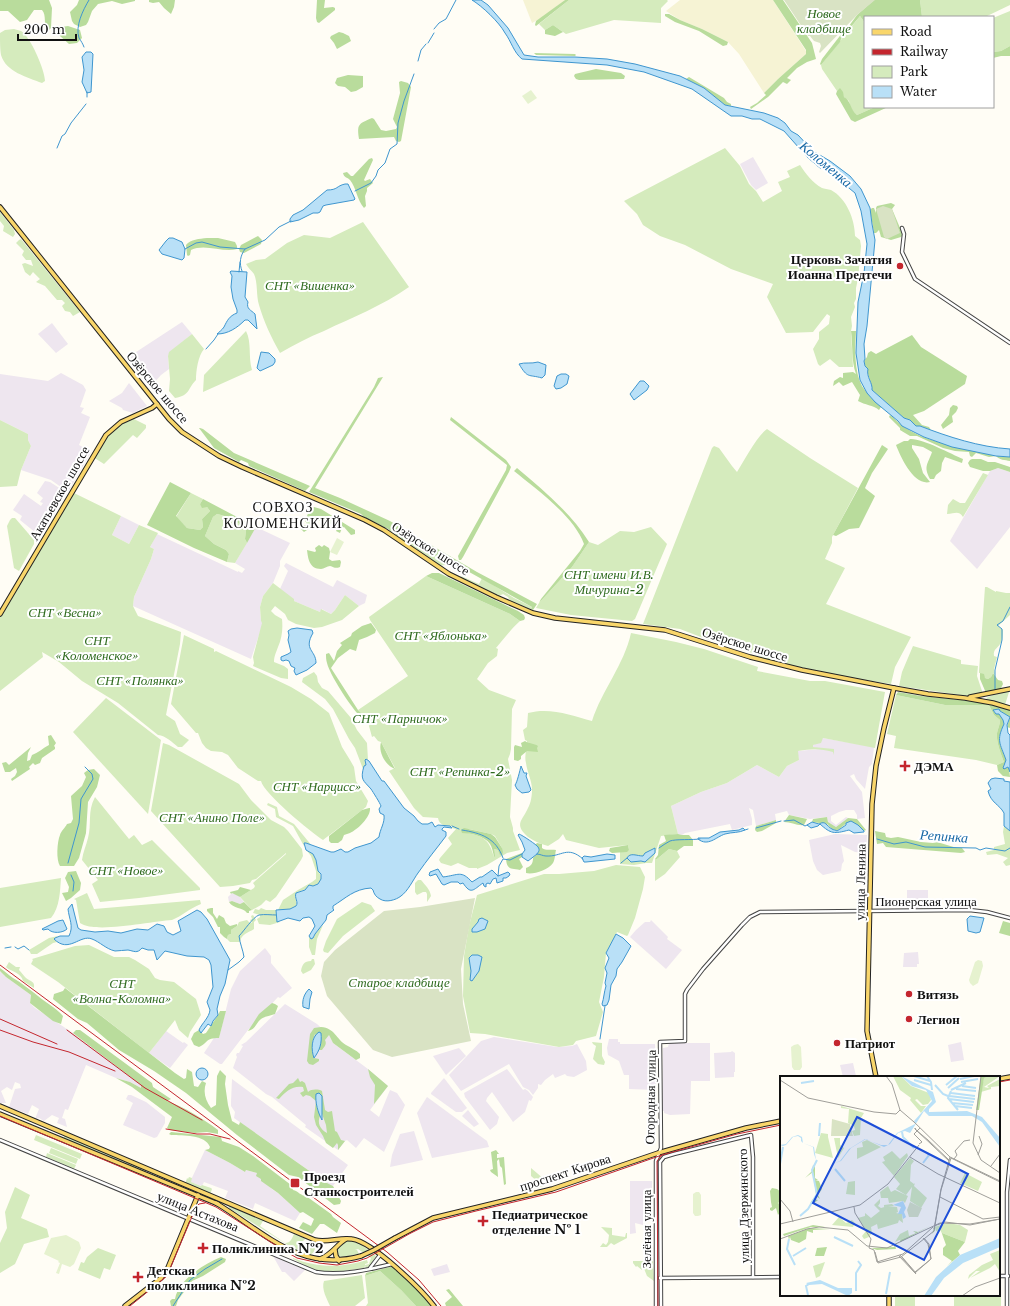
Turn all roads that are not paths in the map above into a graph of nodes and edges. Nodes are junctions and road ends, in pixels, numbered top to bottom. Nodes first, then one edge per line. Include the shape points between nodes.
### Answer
1 (0, 207) edge
2 (902, 228) dead end
3 (1010, 343) edge
4 (157, 404) junction
5 (0, 614) edge
6 (894, 688) junction
7 (1010, 689) edge
8 (965, 698) junction
9 (1010, 708) edge
10 (869, 910) junction
11 (1010, 918) edge
12 (660, 1042) joint
13 (876, 1076) edge
14 (1010, 1077) edge
15 (1000, 1079) edge
16 (0, 1106) edge
17 (6, 1109) junction
18 (2, 1114) edge
19 (20, 1116) junction
20 (18, 1121) junction
21 (780, 1121) edge
22 (38, 1123) junction
23 (36, 1128) junction
24 (63, 1134) junction
25 (713, 1137) junction
26 (61, 1139) junction
27 (0, 1140) edge
28 (713, 1145) junction
29 (658, 1153) junction
30 (1010, 1160) edge
31 (149, 1170) junction
32 (147, 1175) junction
33 (198, 1194) junction
34 (188, 1218) junction
35 (348, 1238) junction
36 (335, 1250) junction
37 (380, 1255) junction
38 (361, 1256) joint
39 (319, 1260) junction
40 (339, 1261) junction
41 (392, 1264) junction
42 (370, 1269) junction
43 (1000, 1276) edge
44 (1008, 1276) junction
45 (754, 1277) junction
46 (780, 1277) edge
47 (656, 1278) junction
48 (661, 1278) junction
49 (889, 1296) edge
50 (125, 1306) edge
51 (434, 1306) edge
52 (656, 1306) edge
53 (661, 1306) edge
54 (890, 1306) edge
55 (1007, 1306) edge

1 - 4 main road, Озёрское шоссе
2 - 3 street via 902,252 915,278
4 - 5 main road, Акатьевское шоссе via 121,422 106,435
4 - 6 main road, Озёрское шоссе via 182,432 219,456 365,520 449,574 533,613 555,618 665,630 770,663
6 - 8 main road, Озёрское шоссе
6 - 10 main road, улица Ленина via 881,740 873,791
7 - 8 main road
8 - 9 main road
10 - 11 street, Пионерская улица via 972,910
10 - 12 street, Пионерская улица via 760,912 750,917 687,990 685,1041
10 - 13 main road, улица Ленина via 867,1031
12 - 29 street, Огородная улица via 661,1148
14 - 15 main road
16 - 17 main road, улица Астахова
17 - 18 main road
17 - 19 main road, улица Астахова
18 - 20 main road, улица Астахова
19 - 20 main road
19 - 22 main road, улица Астахова
20 - 23 main road, улица Астахова
21 - 25 main road, проспект Кирова
22 - 23 main road
22 - 24 main road, улица Астахова
23 - 26 main road, улица Астахова
24 - 26 main road
24 - 31 main road, улица Астахова
25 - 28 street
25 - 29 main road, проспект Кирова
26 - 32 main road, улица Астахова
27 - 34 street, улица Астахова
28 - 45 street, улица Дзержинского via 751,1136
28 - 48 street, Зелёная улица via 666,1156 660,1162
29 - 38 main road, проспект Кирова, bridge via 552,1189 433,1218
29 - 47 street, Зелёная улица
30 - 44 street via 1007,1192
31 - 32 main road
31 - 33 main road, улица Астахова
32 - 33 main road, улица Астахова
33 - 34 main road
33 - 35 main road, улица Астахова via 315,1240
33 - 39 main road, улица Астахова via 285,1247 302,1256
34 - 42 street, улица Астахова via 316,1272 333,1274
34 - 50 main road via 167,1270 161,1278
35 - 36 main road
35 - 37 main road via 360,1241
36 - 39 main road
36 - 40 main road
37 - 41 main road
37 - 42 street
38 - 40 main road, улица Астахова
39 - 40 main road, улица Астахова
41 - 42 street, улица Астахова
41 - 51 main road via 416,1284
43 - 44 street
44 - 55 street
45 - 46 street
45 - 48 street
47 - 48 street
47 - 52 street, Зелёная улица
48 - 53 street, Зелёная улица
49 - 54 main road

